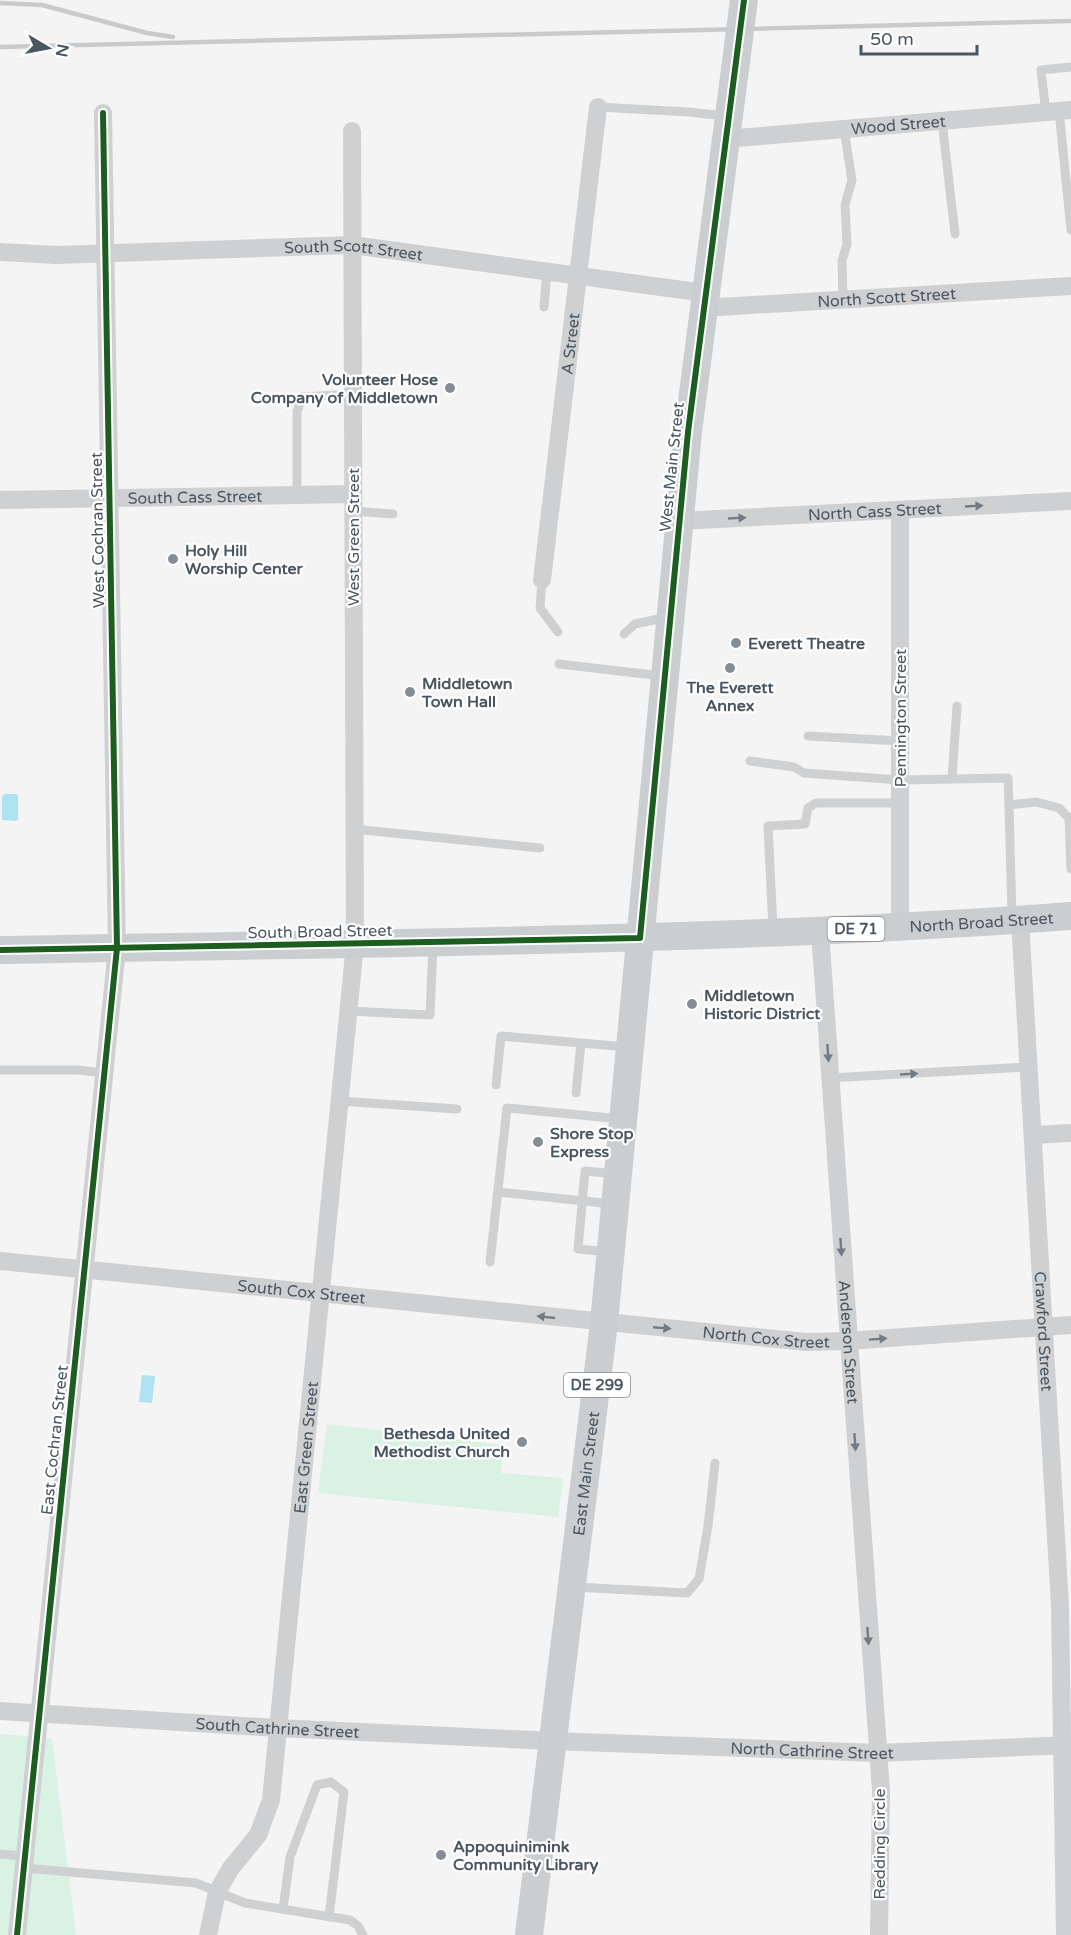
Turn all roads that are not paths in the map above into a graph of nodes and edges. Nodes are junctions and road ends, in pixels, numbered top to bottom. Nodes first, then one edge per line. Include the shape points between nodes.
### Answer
1 (744, 0) edge
2 (1071, 68) edge
3 (598, 106) joint
4 (1058, 111) edge
5 (103, 112) dead end
6 (942, 121) junction
7 (727, 128) junction
8 (844, 129) junction
9 (352, 131) dead end
10 (1068, 170) edge
11 (1071, 230) edge
12 (955, 234) dead end
13 (352, 245) junction
14 (0, 252) edge
15 (105, 253) junction
16 (547, 272) junction
17 (578, 276) junction
18 (1071, 286) edge
19 (704, 300) junction
20 (843, 300) junction
21 (544, 307) dead end
22 (353, 394) junction
23 (297, 495) junction
24 (110, 499) junction
25 (0, 500) edge
26 (1071, 501) edge
27 (353, 503) junction
28 (900, 510) junction
29 (393, 514) dead end
30 (679, 521) junction
31 (542, 580) joint
32 (671, 617) junction
33 (558, 632) dead end
34 (624, 634) dead end
35 (559, 663) dead end
36 (665, 676) junction
37 (957, 706) dead end
38 (808, 736) dead end
39 (900, 741) junction
40 (750, 761) dead end
41 (952, 779) junction
42 (900, 780) junction
43 (900, 803) junction
44 (1009, 805) junction
45 (354, 829) junction
46 (540, 848) dead end
47 (1071, 869) edge
48 (1071, 916) edge
49 (1016, 920) junction
50 (900, 926) junction
51 (820, 931) junction
52 (773, 933) junction
53 (640, 938) junction
54 (433, 942) junction
55 (355, 944) junction
56 (117, 948) junction
57 (0, 950) edge
58 (348, 1011) junction
59 (581, 1043) junction
60 (630, 1047) junction
61 (1029, 1067) junction
62 (0, 1070) edge
63 (104, 1073) junction
64 (829, 1078) junction
65 (496, 1086) dead end
66 (576, 1093) dead end
67 (339, 1101) junction
68 (457, 1109) dead end
69 (623, 1119) junction
70 (1071, 1133) edge
71 (1033, 1135) junction
72 (618, 1174) junction
73 (498, 1192) junction
74 (583, 1201) junction
75 (615, 1205) junction
76 (610, 1252) junction
77 (0, 1261) edge
78 (490, 1262) dead end
79 (84, 1270) junction
80 (321, 1293) junction
81 (604, 1323) junction
82 (1071, 1325) edge
83 (1044, 1327) junction
84 (848, 1341) junction
85 (715, 1463) dead end
86 (572, 1586) junction
87 (0, 1711) edge
88 (39, 1714) junction
89 (278, 1728) junction
90 (554, 1741) junction
91 (1067, 1745) edge
92 (877, 1753) junction
93 (0, 1854) edge
94 (24, 1862) junction
95 (217, 1892) junction
96 (283, 1909) junction
97 (329, 1917) junction
98 (17, 1935) edge
99 (208, 1935) edge
100 (363, 1935) edge
101 (529, 1935) edge
102 (879, 1935) edge
103 (1065, 1935) edge

1 - 7 main road, West Main Street / DE 299
2 - 4 lane via 1041,70
3 - 7 lane via 689,112
3 - 17 street, A Street
4 - 6 street, Wood Street
4 - 10 lane
5 - 15 street, West Cochran Street
6 - 8 street, Wood Street
6 - 12 lane
7 - 8 street, Wood Street
7 - 19 main road, West Main Street / DE 299
8 - 20 lane via 852,180 844,205 847,244 842,261
9 - 13 street, West Green Street
10 - 11 lane
13 - 15 street, South Scott Street
13 - 16 street, South Scott Street
13 - 22 street, West Green Street
14 - 15 street, South Scott Street
15 - 24 street, West Cochran Street
16 - 17 street, South Scott Street
16 - 21 lane
17 - 19 street, South Scott Street
17 - 31 street, A Street
18 - 20 street, North Scott Street
19 - 20 street, North Scott Street
19 - 30 main road, West Main Street / DE 299
22 - 23 lane via 302,397 297,412
22 - 27 street, West Green Street
23 - 24 street, South Cass Street
23 - 27 street, South Cass Street
24 - 25 street, South Cass Street
24 - 56 street, West Cochran Street
28 -> 26 street, North Cass Street
27 - 29 lane
27 - 45 street, West Green Street
30 -> 28 street, North Cass Street
28 - 39 street, Pennington Street
30 - 32 main road, West Main Street / DE 299
31 - 33 lane via 540,608
32 - 34 lane via 635,624
32 - 36 main road, West Main Street / DE 299
35 - 36 lane
36 - 53 main road, West Main Street / DE 299
37 - 41 lane
38 - 39 lane
39 - 42 street, Pennington Street
40 - 42 lane via 794,767 804,773
41 - 42 lane
41 - 44 lane via 1008,778
42 - 43 street, Pennington Street
43 - 50 street, Pennington Street
43 - 52 lane via 816,803 808,808 805,824 768,825
44 - 47 lane via 1036,802 1059,808 1069,818
44 - 49 lane
45 - 46 lane
45 - 55 street, West Green Street
48 - 49 main road, North Broad Street / DE 71
49 - 50 main road, North Broad Street / DE 71
49 - 61 street, Crawford Street
50 - 51 main road, North Broad Street / DE 71
51 - 52 main road, North Broad Street / DE 71
51 -> 64 street, Anderson Street
52 - 53 main road, North Broad Street / DE 71
53 - 54 main road, South Broad Street / DE 71
53 - 60 main road, East Main Street / DE 299
54 - 55 main road, South Broad Street / DE 71
54 - 58 lane via 430,1015
55 - 56 main road, South Broad Street / DE 71
55 - 58 street, East Green Street
56 - 57 main road, South Broad Street / DE 71
56 - 63 street, East Cochran Street
58 - 67 street, East Green Street
59 - 60 lane
59 - 65 lane via 501,1036
59 - 66 lane
60 - 69 main road, East Main Street / DE 299
64 -> 61 lane
61 - 71 street, Crawford Street
62 - 63 lane
63 - 79 street, East Cochran Street
64 -> 84 street, Anderson Street
67 - 68 lane
67 - 80 street, East Green Street
69 - 72 main road, East Main Street / DE 299
69 - 73 lane via 507,1107
70 - 71 street
71 - 83 street, Crawford Street
72 - 74 lane via 585,1171
72 - 75 main road, East Main Street / DE 299
73 - 74 lane
73 - 78 lane
74 - 75 lane
74 - 76 lane via 578,1249
75 - 76 main road, East Main Street / DE 299
76 - 81 main road, East Main Street / DE 299
77 - 79 street, South Cox Street
79 - 80 street, South Cox Street
79 - 88 street, East Cochran Street
81 -> 80 street, South Cox Street
80 - 89 street, East Green Street
81 -> 84 street, North Cox Street via 806,1342
81 - 86 main road, East Main Street / DE 299
82 - 83 street, North Cox Street
84 -> 83 street, North Cox Street
83 - 91 street, Crawford Street
84 -> 92 street, Anderson Street
85 - 86 lane via 699,1579 687,1593
86 - 90 main road, East Main Street / DE 299
87 - 88 street, South Cathrine Street
88 - 89 street, South Cathrine Street
88 - 94 street, East Cochran Street
89 - 90 street, South Cathrine Street
89 - 95 street, East Green Street via 271,1800 265,1818 258,1835
90 - 92 street, North Cathrine Street
90 - 101 main road, East Main Street / DE 299
91 - 92 street, North Cathrine Street
91 - 103 street, Crawford Street
92 - 102 street, Redding Circle via 881,1791
93 - 94 lane
94 - 95 lane via 196,1883
94 - 98 street, East Cochran Street
95 - 96 lane via 245,1903
95 - 99 street, East Green Street
96 - 97 lane
96 - 97 lane via 291,1857 317,1785 331,1782 344,1792
97 - 100 lane via 350,1920

